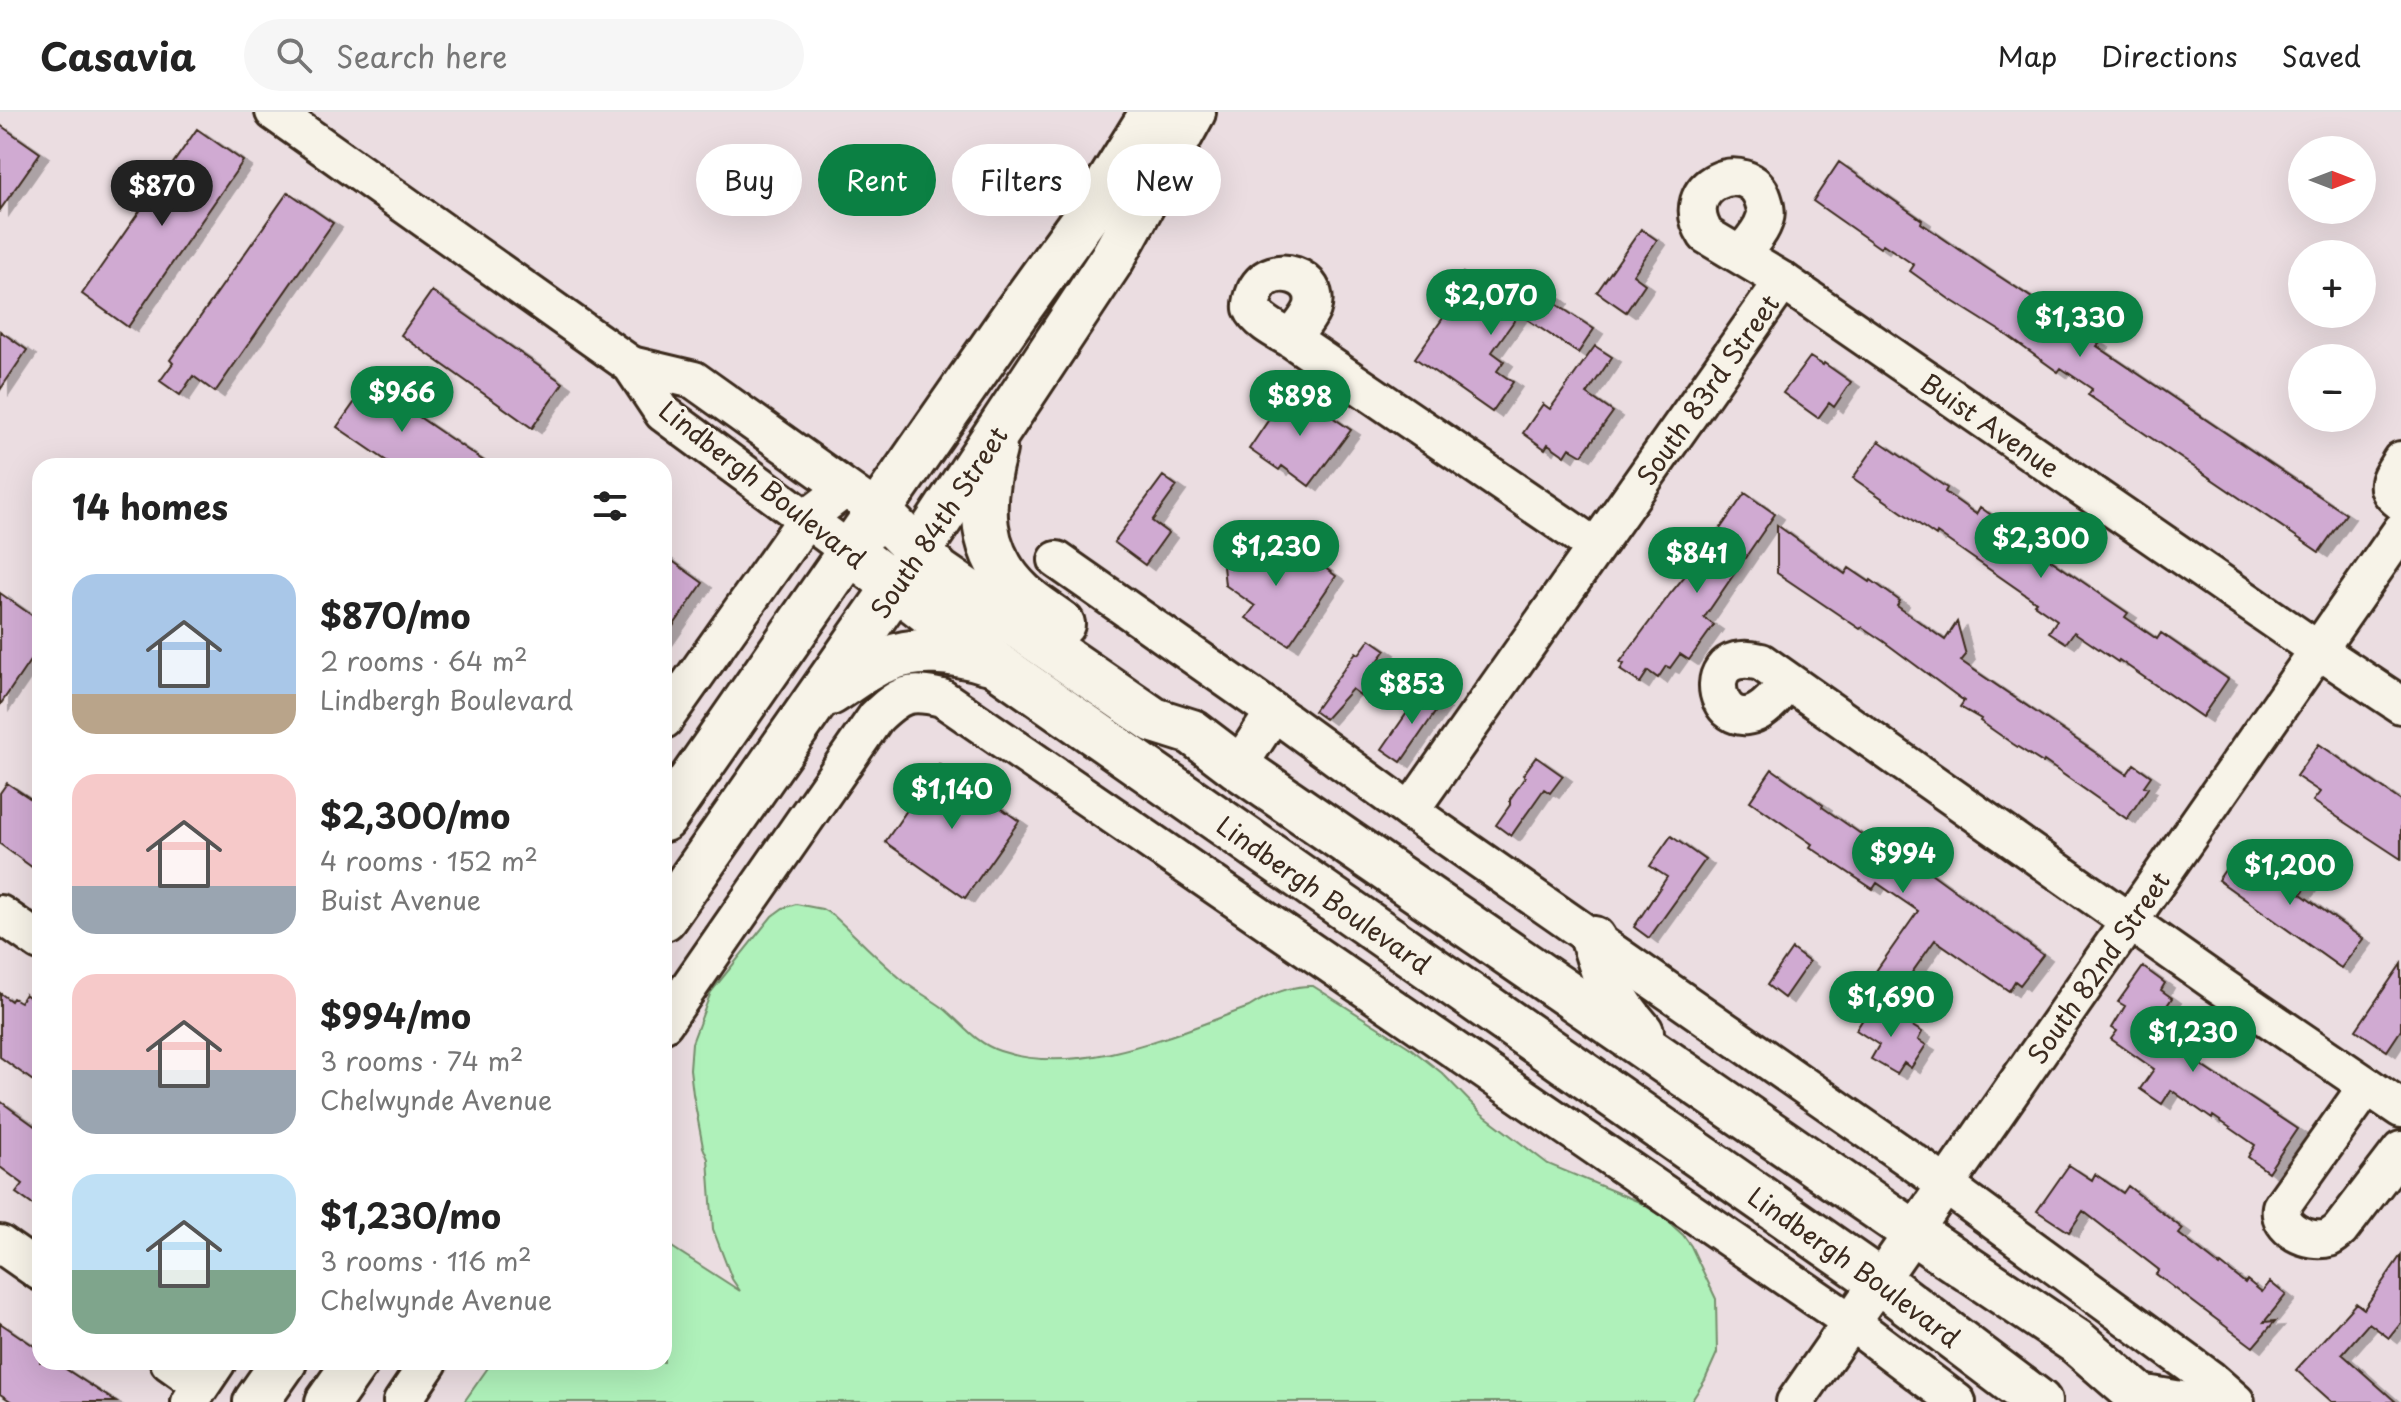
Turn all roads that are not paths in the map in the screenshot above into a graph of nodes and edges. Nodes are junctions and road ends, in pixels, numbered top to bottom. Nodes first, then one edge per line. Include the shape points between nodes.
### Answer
1 (274, 112) edge
2 (1153, 112) edge
3 (1193, 112) edge
4 (1740, 255) dead end
5 (1783, 281) junction
6 (1291, 339) dead end
7 (631, 365) junction
8 (1000, 427) junction
9 (2401, 460) edge
10 (862, 500) junction
11 (2401, 502) edge
12 (807, 518) junction
13 (2401, 531) edge
14 (1595, 547) junction
15 (917, 551) junction
16 (851, 552) junction
17 (1057, 560) dead end
18 (895, 587) junction
19 (2318, 650) junction
20 (997, 665) junction
21 (1787, 681) dead end
22 (814, 702) junction
23 (2401, 705) edge
24 (672, 709) edge
25 (1274, 712) junction
26 (1192, 732) junction
27 (1238, 767) junction
28 (672, 808) edge
29 (1410, 811) junction
30 (672, 906) edge
31 (0, 914) edge
32 (2130, 921) junction
33 (32, 936) edge
34 (1593, 939) junction
35 (672, 1011) edge
36 (1672, 1066) junction
37 (1596, 1083) junction
38 (2367, 1086) junction
39 (2401, 1109) edge
40 (1567, 1127) junction
41 (2401, 1150) edge
42 (1945, 1185) junction
43 (1913, 1232) junction
44 (0, 1244) edge
45 (32, 1266) edge
46 (1879, 1281) junction
47 (1851, 1322) junction
48 (182, 1370) edge
49 (278, 1370) edge
50 (350, 1370) edge
51 (424, 1370) edge
52 (203, 1383) edge
53 (2140, 1397) edge
54 (256, 1402) edge
55 (328, 1402) edge
56 (402, 1402) edge
57 (1795, 1402) edge
58 (1957, 1402) edge
59 (2039, 1402) edge
60 (2193, 1402) edge
61 (2236, 1402) edge

1 - 7 street, Lindbergh Boulevard
2 - 10 main road, South 84th Street via 1104,191
3 - 8 main road, South 84th Street via 1112,259
4 - 5 street, Buist Avenue
5 - 14 street, South 83rd Street
5 - 19 street, Buist Avenue
6 - 14 street
7 - 10 street, Lindbergh Boulevard via 694,380
7 - 12 street, Lindbergh Boulevard via 663,413
8 - 15 main road, South 84th Street
8 - 26 main road via 984,497 995,561 1023,595 1168,698
9 - 11 street via 2388,487
10 - 12 street, South 84th Street
10 - 15 main road, Lindbergh Boulevard
10 - 16 main road, South 84th Street
12 - 16 street, Lindbergh Boulevard
12 - 24 street, South 84th Street
13 - 19 street, South 82nd Street
14 - 29 street, South 83rd Street
15 - 18 main road, South 84th Street
15 - 26 main road, Lindbergh Boulevard via 939,572 1154,720
16 - 18 main road, Lindbergh Boulevard
16 - 28 main road, South 84th Street
17 - 25 street
18 - 20 main road, Lindbergh Boulevard
18 - 22 main road, South 84th Street
19 - 23 street, Buist Avenue
19 - 32 street, South 82nd Street
20 - 22 main road via 931,651 897,655
20 - 37 main road, Lindbergh Boulevard
21 - 32 street
22 - 30 main road, South 84th Street
25 - 27 street
25 - 29 street
26 - 27 main road, Lindbergh Boulevard
27 - 36 main road, Lindbergh Boulevard
29 - 34 street
31 - 33 street
32 - 38 street
32 - 42 street, South 82nd Street
34 - 36 main road via 1605,981 1620,1008
34 - 42 street
35 - 40 street, Lindbergh Boulevard via 876,717 892,701 923,693 968,714
36 - 43 main road, Lindbergh Boulevard
37 - 40 street
37 - 46 main road, Lindbergh Boulevard
38 - 39 street
38 - 41 street via 2281,1207 2283,1223 2311,1239 2330,1237
40 - 47 street, Lindbergh Boulevard
42 - 43 street, South 82nd Street
42 - 61 street
43 - 46 street, South 82nd Street
43 - 53 main road, Lindbergh Boulevard via 2077,1342
44 - 45 street
46 - 47 street, South 82nd Street
46 - 59 main road, Lindbergh Boulevard
47 - 57 street, South 82nd Street
47 - 58 street, Lindbergh Boulevard
48 - 52 street
49 - 54 main road
50 - 55 main road
51 - 56 street
53 - 60 street, Lindbergh Boulevard

